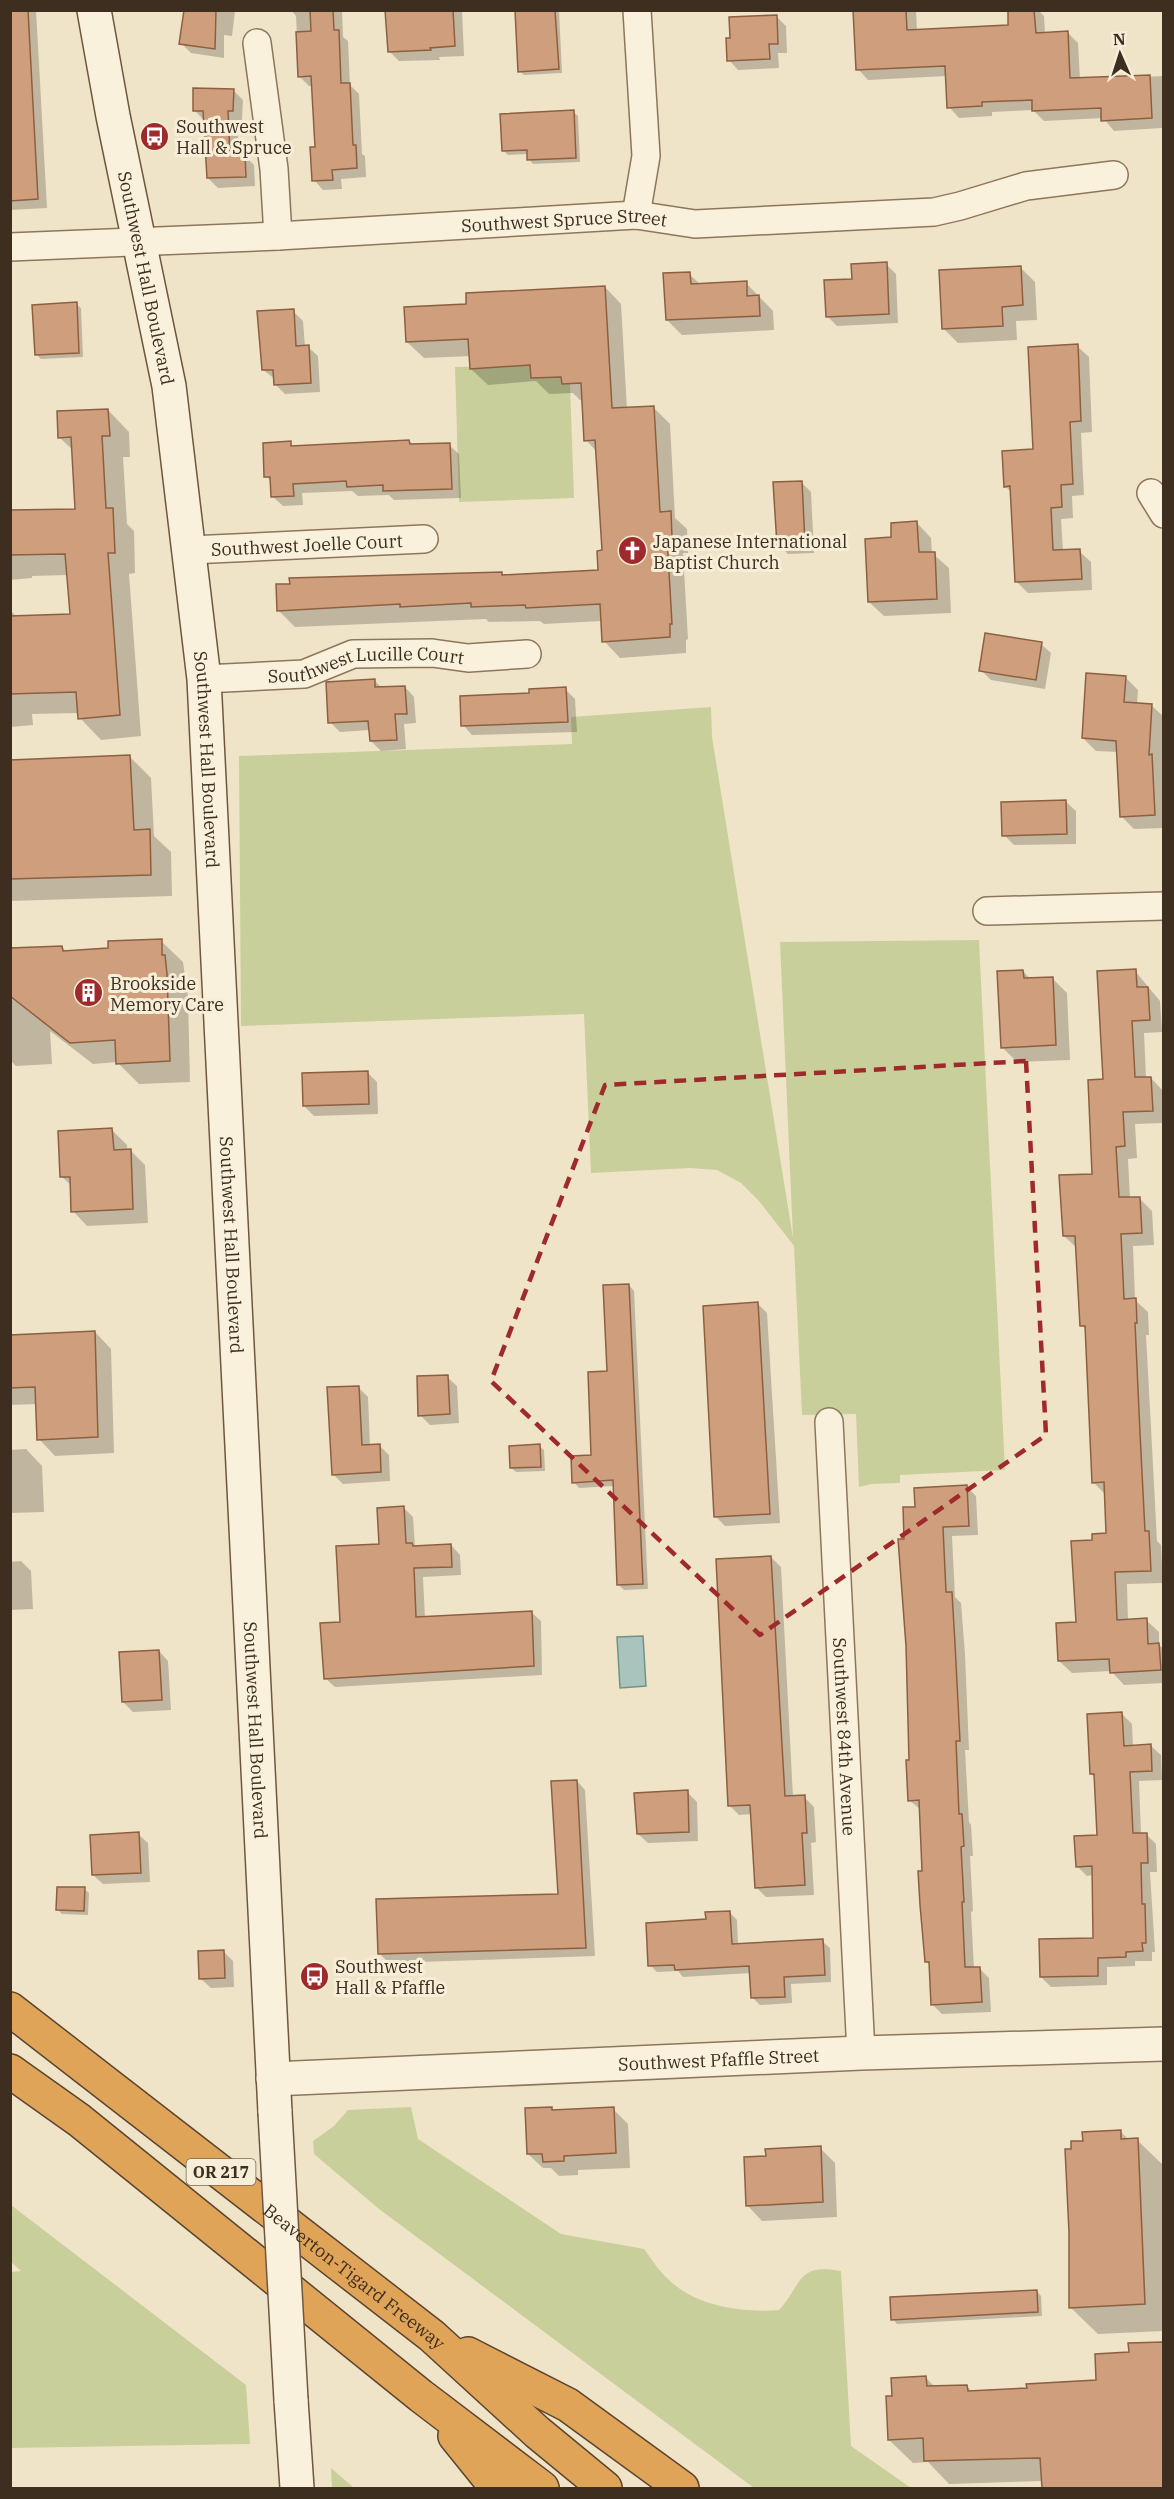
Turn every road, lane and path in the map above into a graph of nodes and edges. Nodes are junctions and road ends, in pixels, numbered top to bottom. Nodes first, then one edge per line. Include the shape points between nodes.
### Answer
1 (94, 10) edge
2 (637, 10) edge
3 (257, 43) dead end
4 (1114, 175) dead end
5 (636, 214) junction
6 (278, 236) junction
7 (139, 241) junction
8 (10, 247) edge
9 (424, 539) dead end
10 (190, 550) junction
11 (527, 654) dead end
12 (204, 679) junction
13 (1164, 906) edge
14 (987, 911) dead end
15 (829, 1422) dead end
16 (10, 2009) edge
17 (1164, 2044) edge
18 (861, 2053) junction
19 (10, 2071) edge
20 (273, 2079) junction
21 (432, 2336) junction
22 (422, 2396) junction
23 (297, 2488) edge
24 (497, 2488) edge
25 (542, 2488) edge
26 (605, 2488) edge
27 (682, 2488) edge

1 - 7 main road, Southwest Hall Boulevard
2 - 5 street via 646,156
3 - 6 street via 274,169
4 - 5 street, Southwest Spruce Street via 1026,186 934,212 695,224
5 - 6 street, Southwest Spruce Street
6 - 7 street, Southwest Spruce Street
7 - 8 street, Southwest Spruce Street
7 - 10 main road, Southwest Hall Boulevard via 169,386
9 - 10 street, Southwest Joelle Court
10 - 12 main road, Southwest Hall Boulevard
11 - 12 street, Southwest Lucille Court via 468,658 432,653 353,654 304,674
12 - 20 main road, Southwest Hall Boulevard
13 - 14 street
15 - 18 street, Southwest 84th Avenue
16 - 21 highway, Beaverton-Tigard Freeway / OR 217
17 - 18 main road, Southwest Pfaffle Street
18 - 20 main road, Southwest Pfaffle Street
19 - 22 highway, OR 217 via 79,2120
20 - 23 main road, Southwest Hall Boulevard, bridge
21 - 26 highway, Beaverton-Tigard Freeway / OR 217 via 537,2433
21 - 27 highway via 568,2405
22 - 24 highway
22 - 25 highway, OR 217

